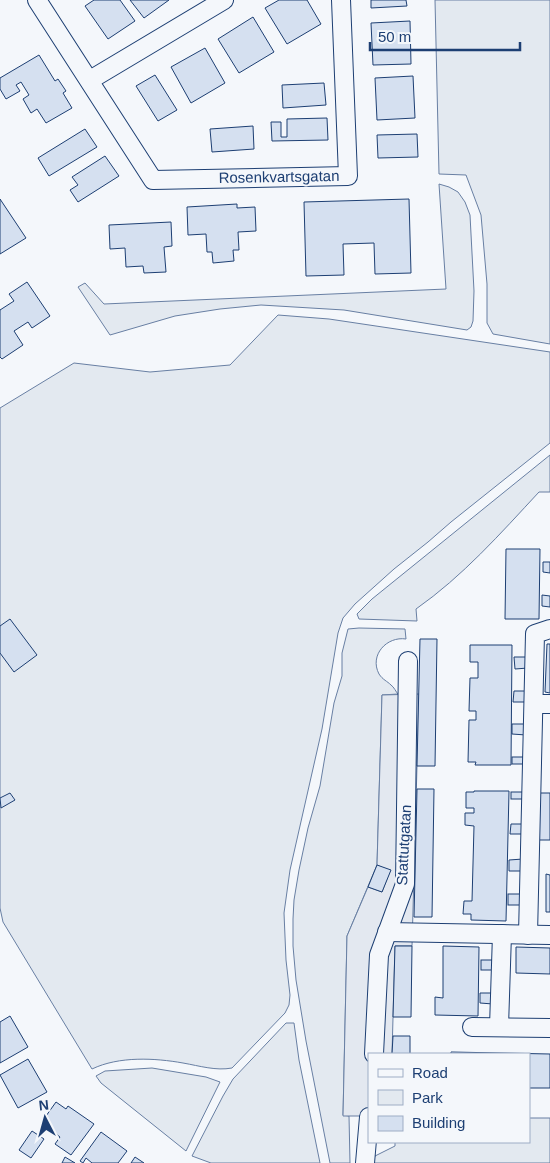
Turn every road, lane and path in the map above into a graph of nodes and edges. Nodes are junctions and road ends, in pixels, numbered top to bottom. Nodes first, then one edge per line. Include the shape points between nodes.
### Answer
1 (37, 0) edge
2 (224, 0) edge
3 (341, 0) edge
4 (90, 80) junction
5 (550, 629) edge
6 (408, 661) dead end
7 (542, 704) edge
8 (387, 932) junction
9 (502, 934) junction
10 (528, 935) junction
11 (550, 935) edge
12 (472, 1026) dead end
13 (499, 1027) junction
14 (550, 1028) edge
15 (374, 1053) edge
16 (368, 1128) edge
17 (365, 1163) edge

1 - 4 street, Rosenkvartsgatan
2 - 4 street
3 - 4 street, Rosenkvartsgatan via 348,176 153,180
5 - 7 street via 535,634
6 - 8 street, Stattutgatan via 405,884
7 - 10 street
8 - 9 street
8 - 15 street, Stattutgatan via 379,955
9 - 10 street
9 - 13 street
10 - 11 street
12 - 13 street
13 - 14 street
16 - 17 street

